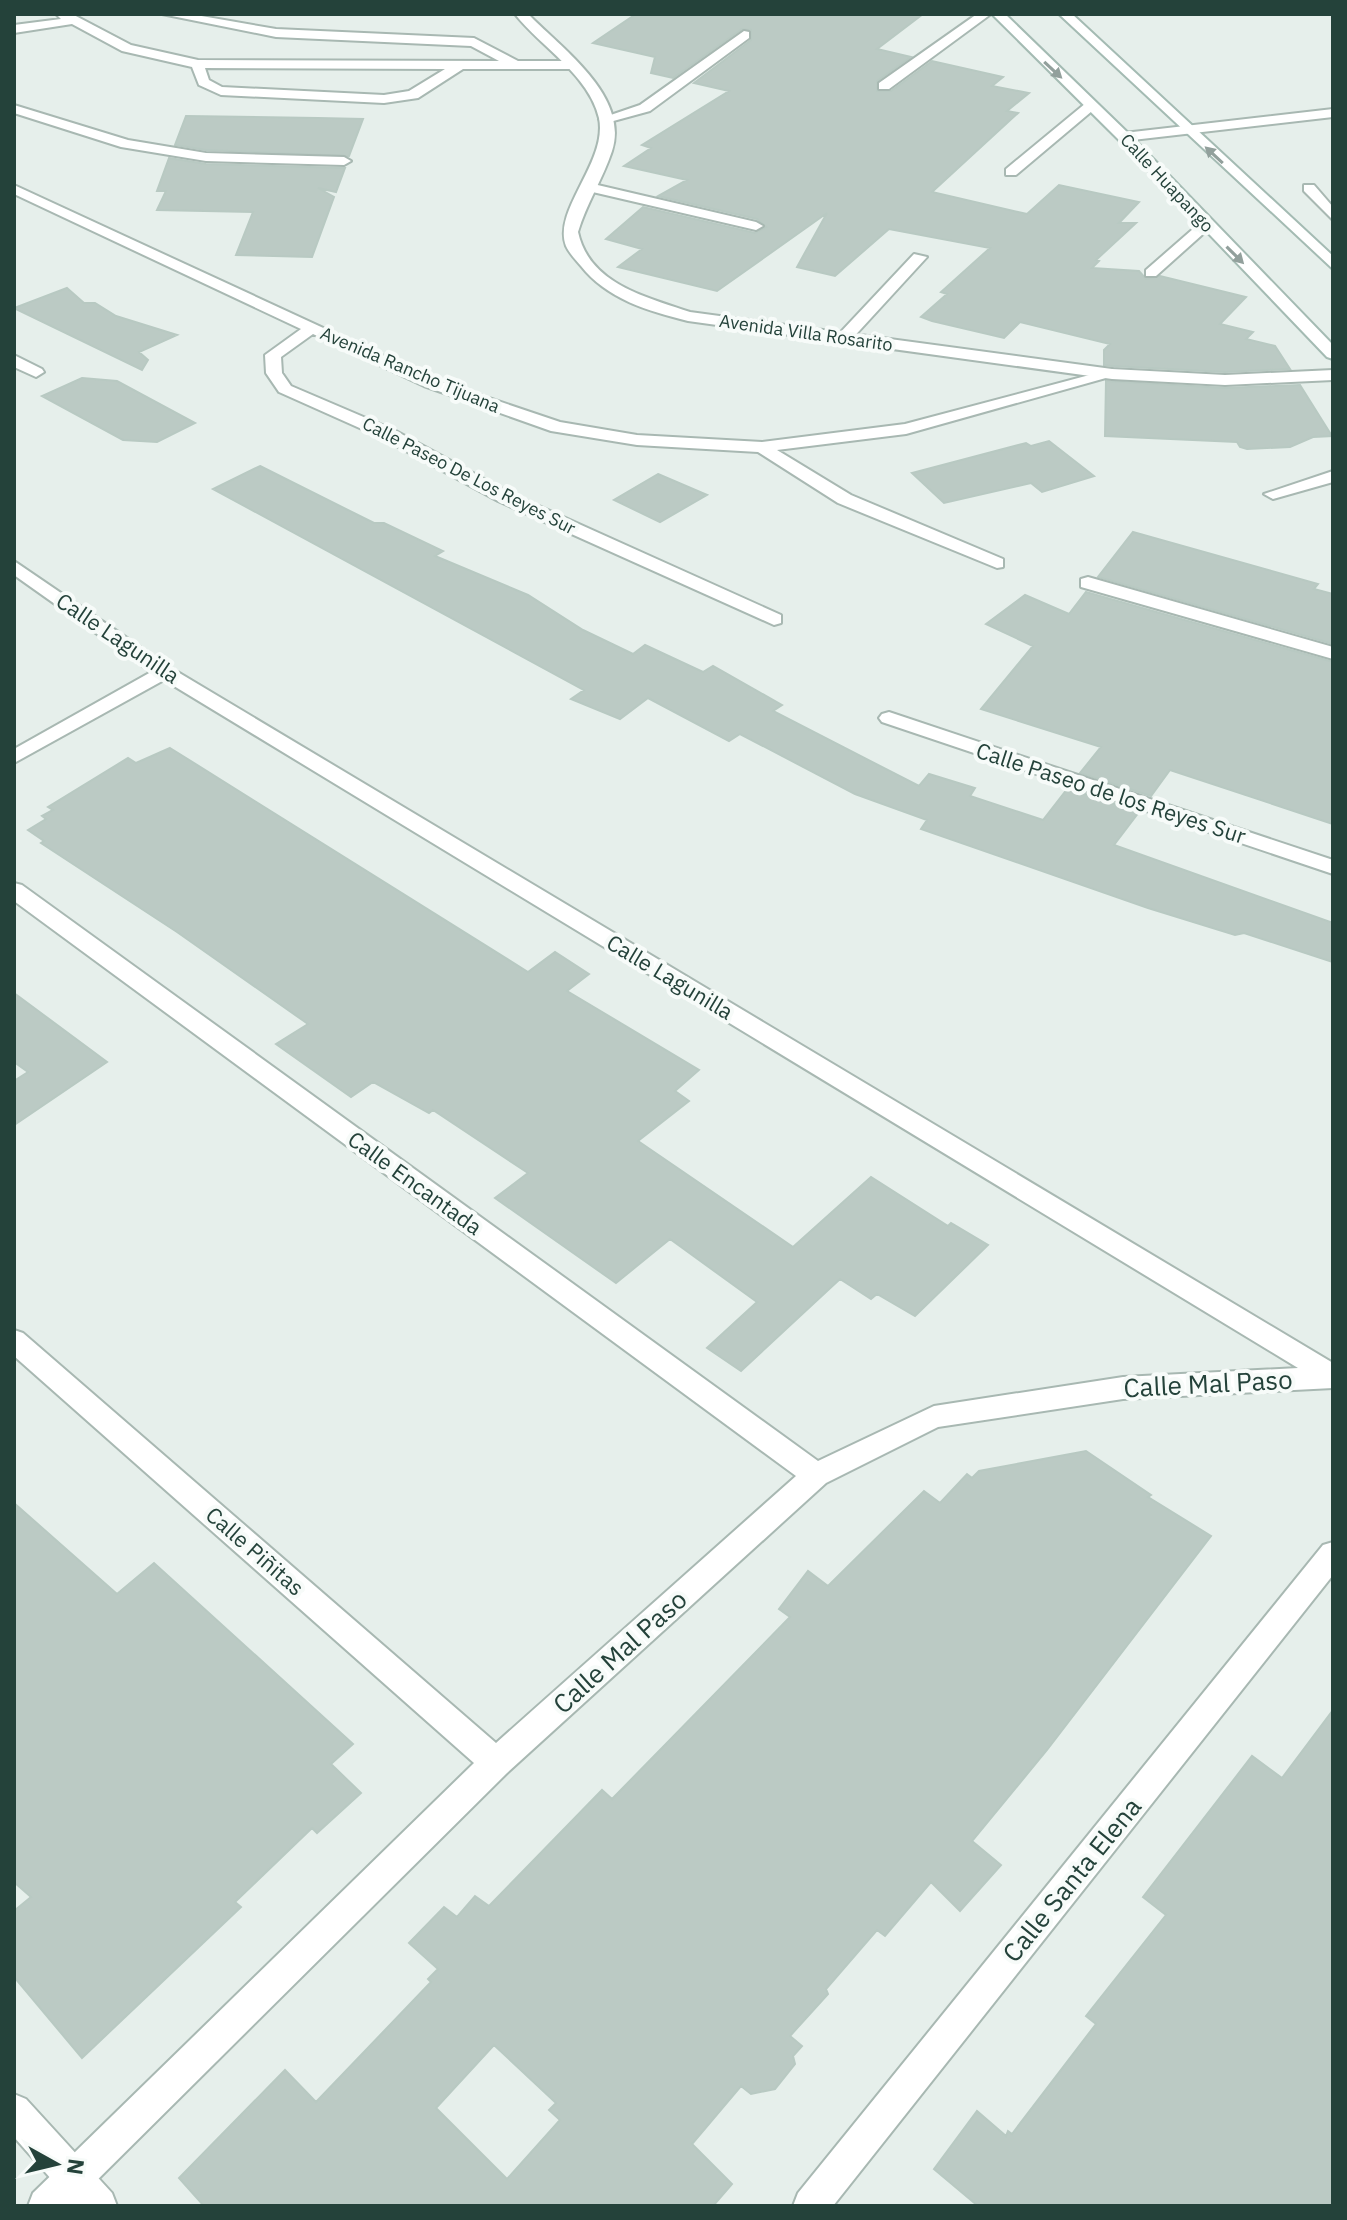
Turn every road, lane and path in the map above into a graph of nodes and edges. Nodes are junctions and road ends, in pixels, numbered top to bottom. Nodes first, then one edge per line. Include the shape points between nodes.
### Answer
1 (168, 14) edge
2 (521, 14) edge
3 (985, 14) edge
4 (998, 14) edge
5 (1065, 14) edge
6 (67, 18) edge
7 (14, 29) edge
8 (744, 35) dead end
9 (198, 64) junction
10 (461, 64) junction
11 (515, 65) junction
12 (571, 65) junction
13 (884, 86) dead end
14 (1091, 106) junction
15 (14, 109) edge
16 (1333, 113) edge
17 (606, 119) junction
18 (1188, 131) junction
19 (1124, 137) junction
20 (344, 161) dead end
21 (1011, 172) dead end
22 (589, 187) junction
23 (1309, 188) dead end
24 (14, 189) edge
25 (1333, 216) edge
26 (1206, 225) junction
27 (756, 226) dead end
28 (919, 257) dead end
29 (1333, 264) edge
30 (1151, 273) dead end
31 (312, 328) junction
32 (843, 339) junction
33 (1333, 354) edge
34 (14, 360) edge
35 (36, 372) dead end
36 (1112, 374) junction
37 (1333, 375) edge
38 (762, 447) junction
39 (1333, 476) edge
40 (1273, 494) dead end
41 (997, 563) dead end
42 (14, 567) edge
43 (1088, 583) dead end
44 (774, 619) dead end
45 (1333, 653) edge
46 (164, 672) junction
47 (889, 718) dead end
48 (14, 757) edge
49 (1333, 867) edge
50 (14, 890) edge
51 (14, 1340) edge
52 (1333, 1377) edge
53 (816, 1475) junction
54 (1333, 1554) edge
55 (496, 1763) junction
56 (14, 2111) edge
57 (75, 2179) junction
58 (46, 2206) edge
59 (99, 2206) edge
60 (811, 2206) edge

1 - 11 street via 276,33 474,42
2 - 12 street
3 - 13 street
4 -> 14 street, Calle Huapango
5 - 18 street
6 - 7 street
6 - 9 street via 127,48
8 - 17 street via 645,108
9 - 10 street
9 - 10 street via 200,80 221,91 384,99 413,95
10 - 11 street
11 - 12 street
12 - 17 street via 594,89
14 - 19 street, Calle Huapango
14 - 21 street
15 - 20 street via 126,144 206,157
16 - 18 street
17 - 22 street, Avenida Villa Rosarito via 606,148
18 - 19 street
29 -> 18 street
19 - 26 street, Calle Huapango
22 - 27 street
22 - 32 street, Avenida Villa Rosarito via 571,232 574,247 601,281 630,297 688,316
23 - 25 street
24 - 31 street, Avenida Rancho Tijuana
26 - 30 street
26 -> 33 street, Calle Huapango
28 - 32 street
31 - 38 street, Avenida Rancho Tijuana via 430,383 557,427 637,440
31 - 44 street, Calle Paseo De Los Reyes Sur via 273,355 274,373 285,389 388,434 504,497
32 - 36 street, Avenida Villa Rosarito
34 - 35 street
36 - 37 street, Avenida Villa Rosarito via 1225,380
36 - 38 street, Avenida Rancho Tijuana via 906,429
38 - 41 street via 828,491
39 - 40 street
42 - 46 street, Calle Lagunilla
43 - 45 street
46 - 48 street
46 - 52 street, Calle Lagunilla
47 - 49 street, Calle Paseo de los Reyes Sur
50 - 53 street, Calle Encantada
51 - 55 street, Calle Piñitas
52 - 53 street, Calle Mal Paso via 1123,1388 934,1417
53 - 55 street, Calle Mal Paso
54 - 60 street, Calle Santa Elena
55 - 57 street, Calle Mal Paso
56 - 57 street
57 - 58 street, Calle Mal Paso
57 - 59 street

